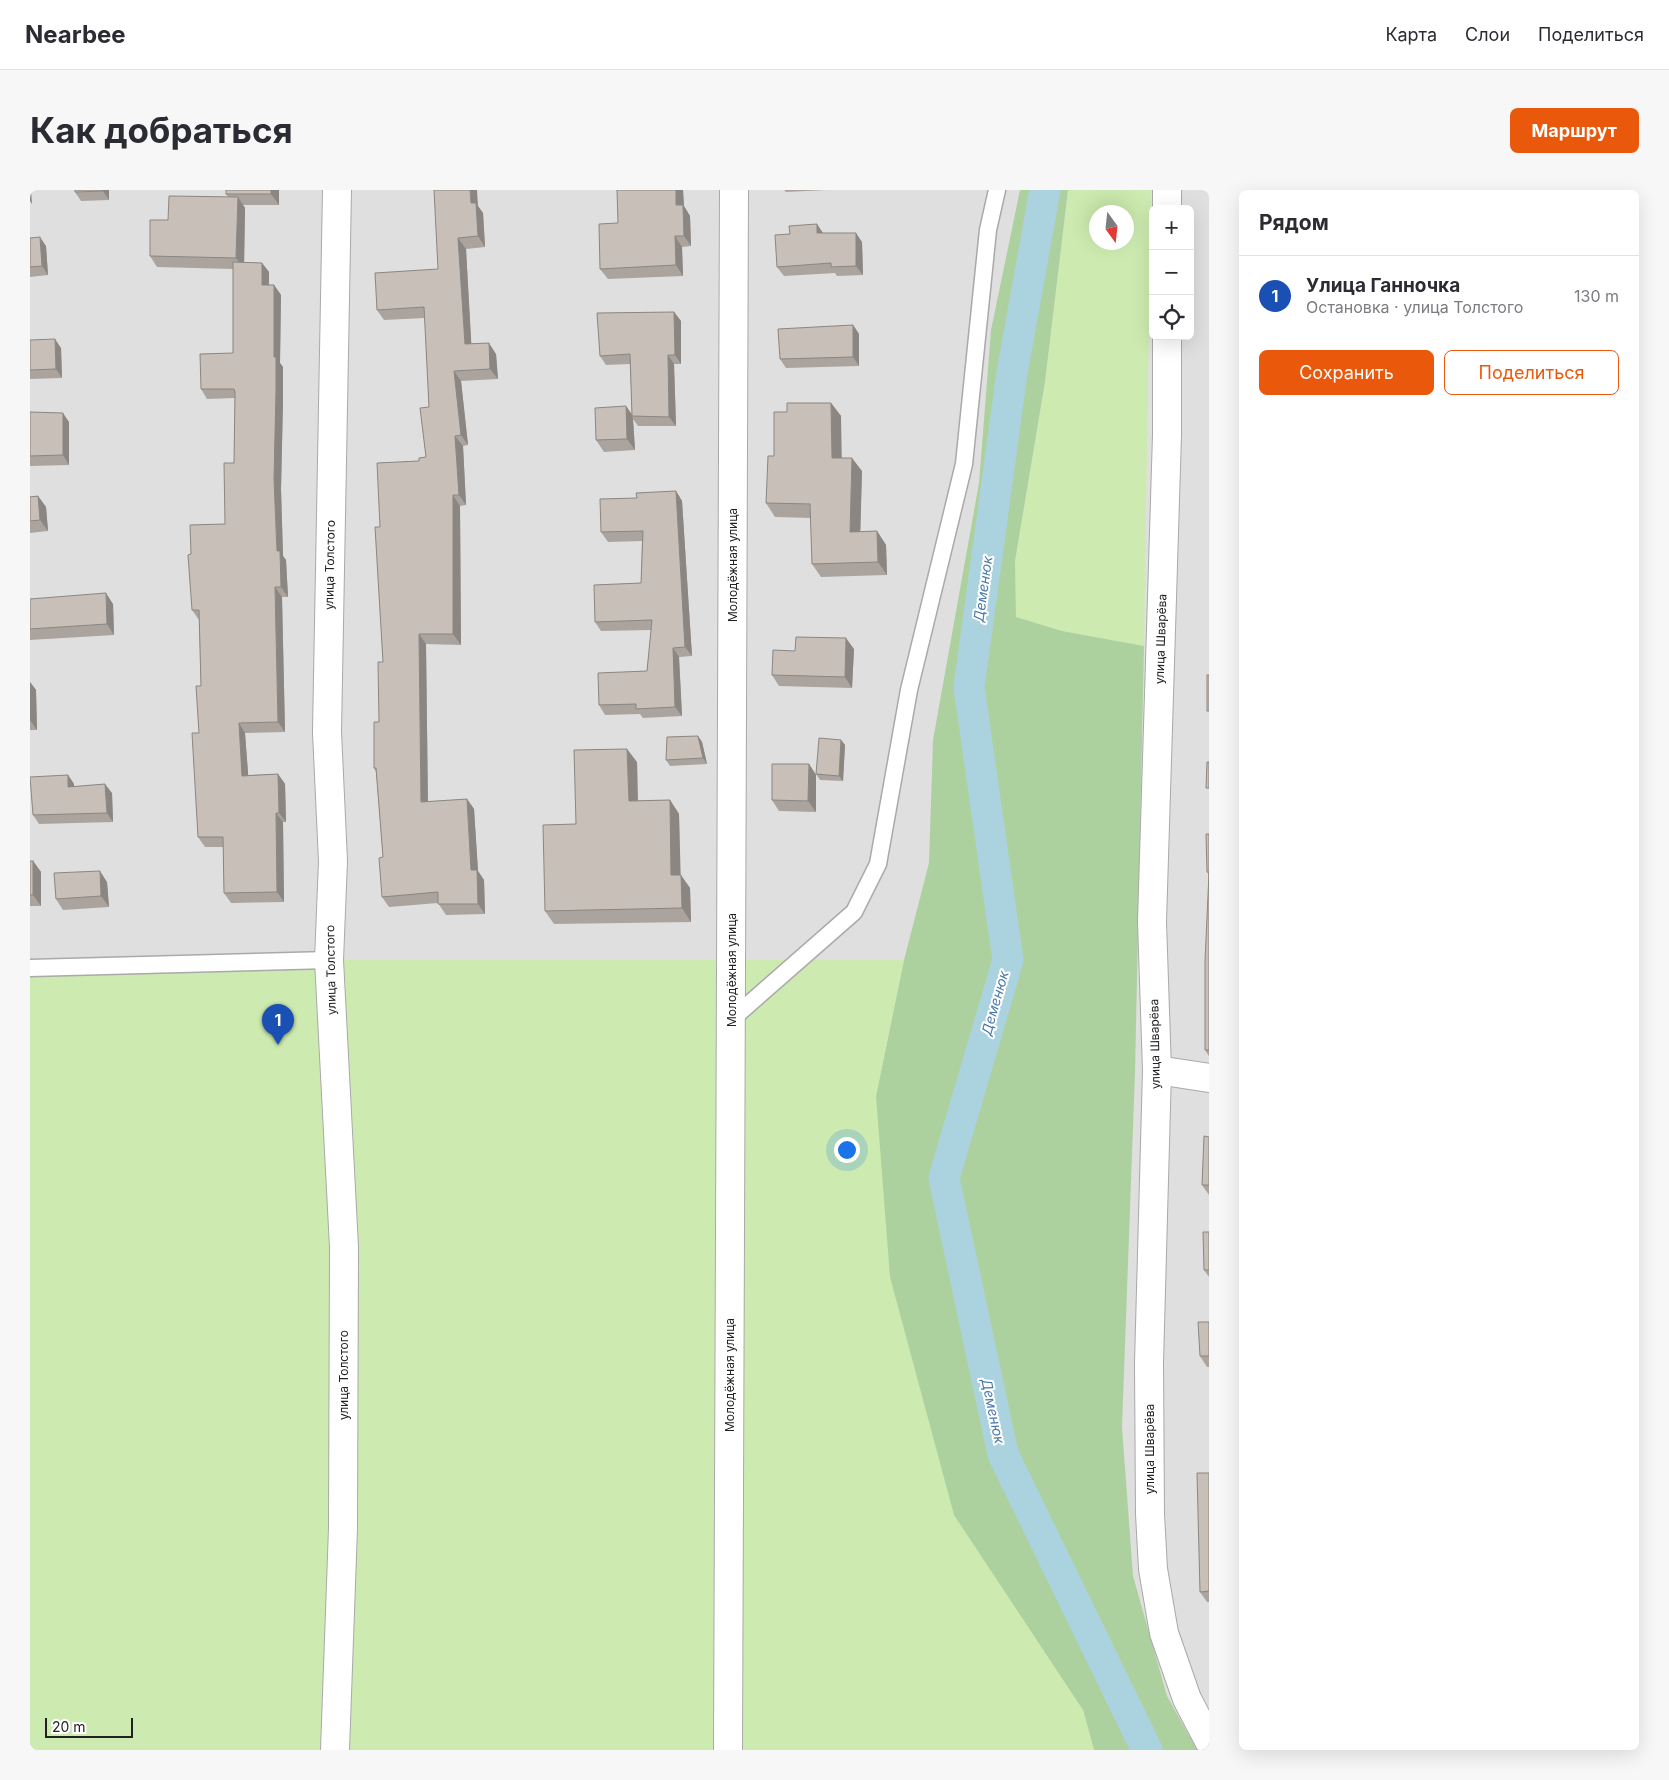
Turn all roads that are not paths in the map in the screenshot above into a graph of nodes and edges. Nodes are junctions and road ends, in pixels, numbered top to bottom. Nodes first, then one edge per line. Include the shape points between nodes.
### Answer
1 (337, 190) edge
2 (734, 190) edge
3 (997, 190) edge
4 (1167, 190) edge
5 (1167, 205) edge
6 (1167, 340) edge
7 (329, 960) junction
8 (30, 968) edge
9 (732, 1019) junction
10 (1157, 1070) junction
11 (1209, 1078) edge
12 (1209, 1742) edge
13 (335, 1750) edge
14 (728, 1750) edge

1 - 7 street, улица Толстого via 327,732 333,861
2 - 9 street, Молодёжная улица
3 - 9 lane via 988,230 964,464 908,690 878,864 854,912
4 - 5 street
6 - 10 street, улица Шварёва via 1167,455 1152,922
7 - 8 lane
7 - 13 street, улица Толстого via 344,1247 343,1528
9 - 14 street, Молодёжная улица
10 - 11 street
10 - 12 street, улица Шварёва via 1149,1363 1153,1569 1164,1633 1187,1699

